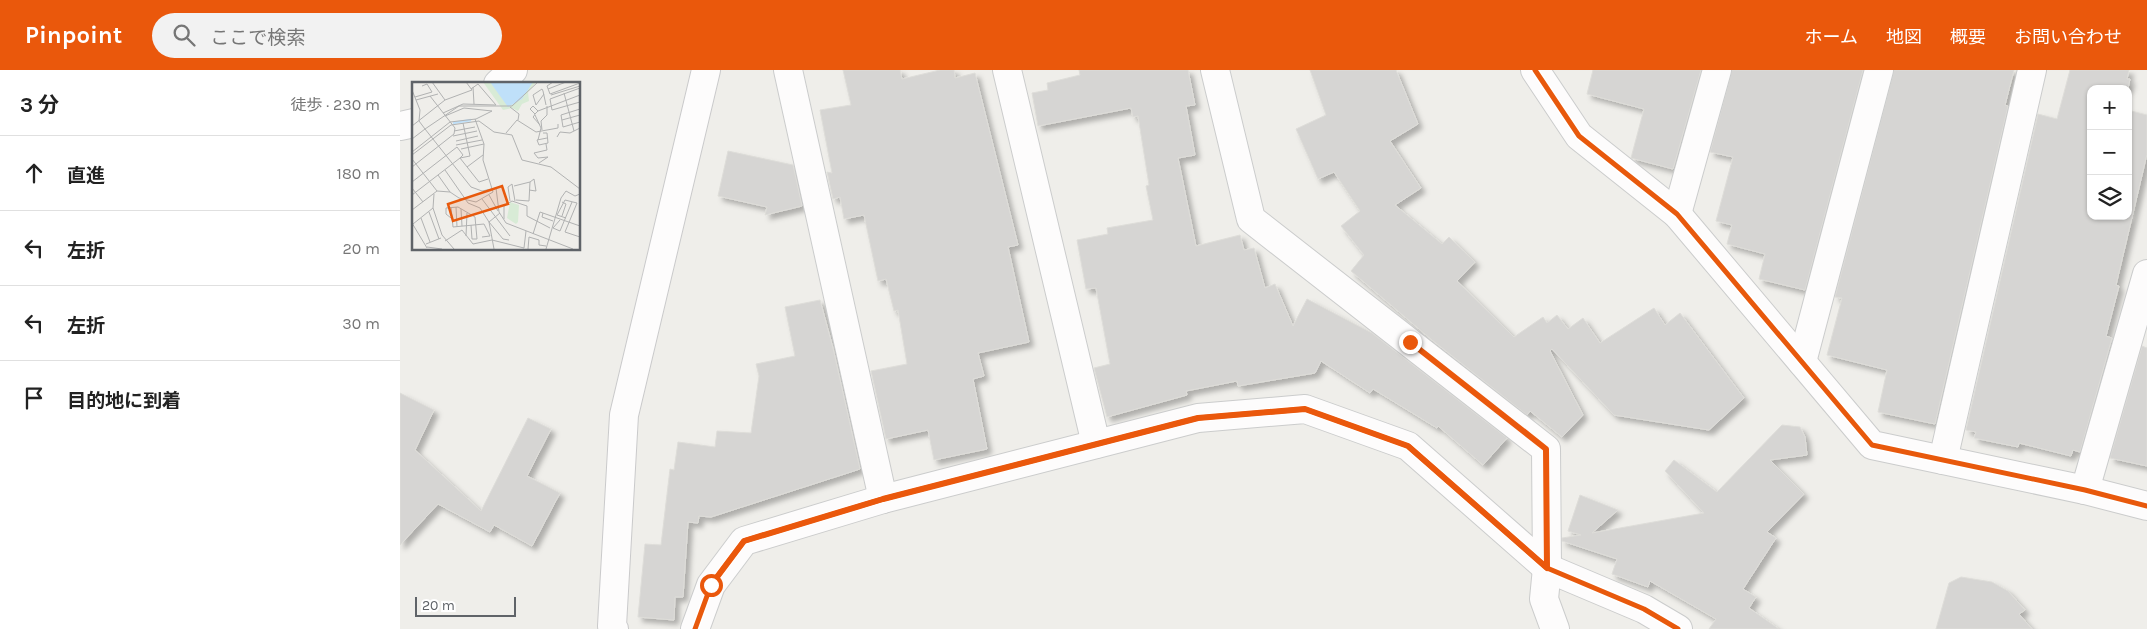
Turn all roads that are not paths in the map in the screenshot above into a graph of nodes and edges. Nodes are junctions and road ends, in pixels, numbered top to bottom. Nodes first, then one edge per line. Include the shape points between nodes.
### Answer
1 (513, 70) edge
2 (706, 70) edge
3 (788, 70) edge
4 (1007, 70) edge
5 (1215, 70) edge
6 (1535, 70) edge
7 (1717, 70) edge
8 (1879, 70) edge
9 (2032, 70) edge
10 (500, 82) edge
11 (1677, 214) junction
12 (2147, 274) edge
13 (1802, 362) junction
14 (1096, 444) junction
15 (1943, 460) junction
16 (2085, 490) junction
17 (883, 499) junction
18 (2147, 506) edge
19 (1547, 568) junction
20 (614, 629) edge
21 (696, 629) edge
22 (1554, 629) edge
23 (1678, 629) edge

1 - 10 street
2 - 20 street via 624,415
3 - 17 street
4 - 14 street
5 - 19 street via 1251,219 1546,449
6 - 11 street via 1579,136
7 - 11 street
8 - 13 street
9 - 15 street
11 - 13 street
12 - 16 street
13 - 15 street via 1872,446
14 - 17 street
14 - 19 street via 1198,418 1305,409 1408,446
15 - 16 street
16 - 18 street
17 - 21 street via 744,541 711,585
19 - 22 street via 1544,599
19 - 23 street via 1644,609

